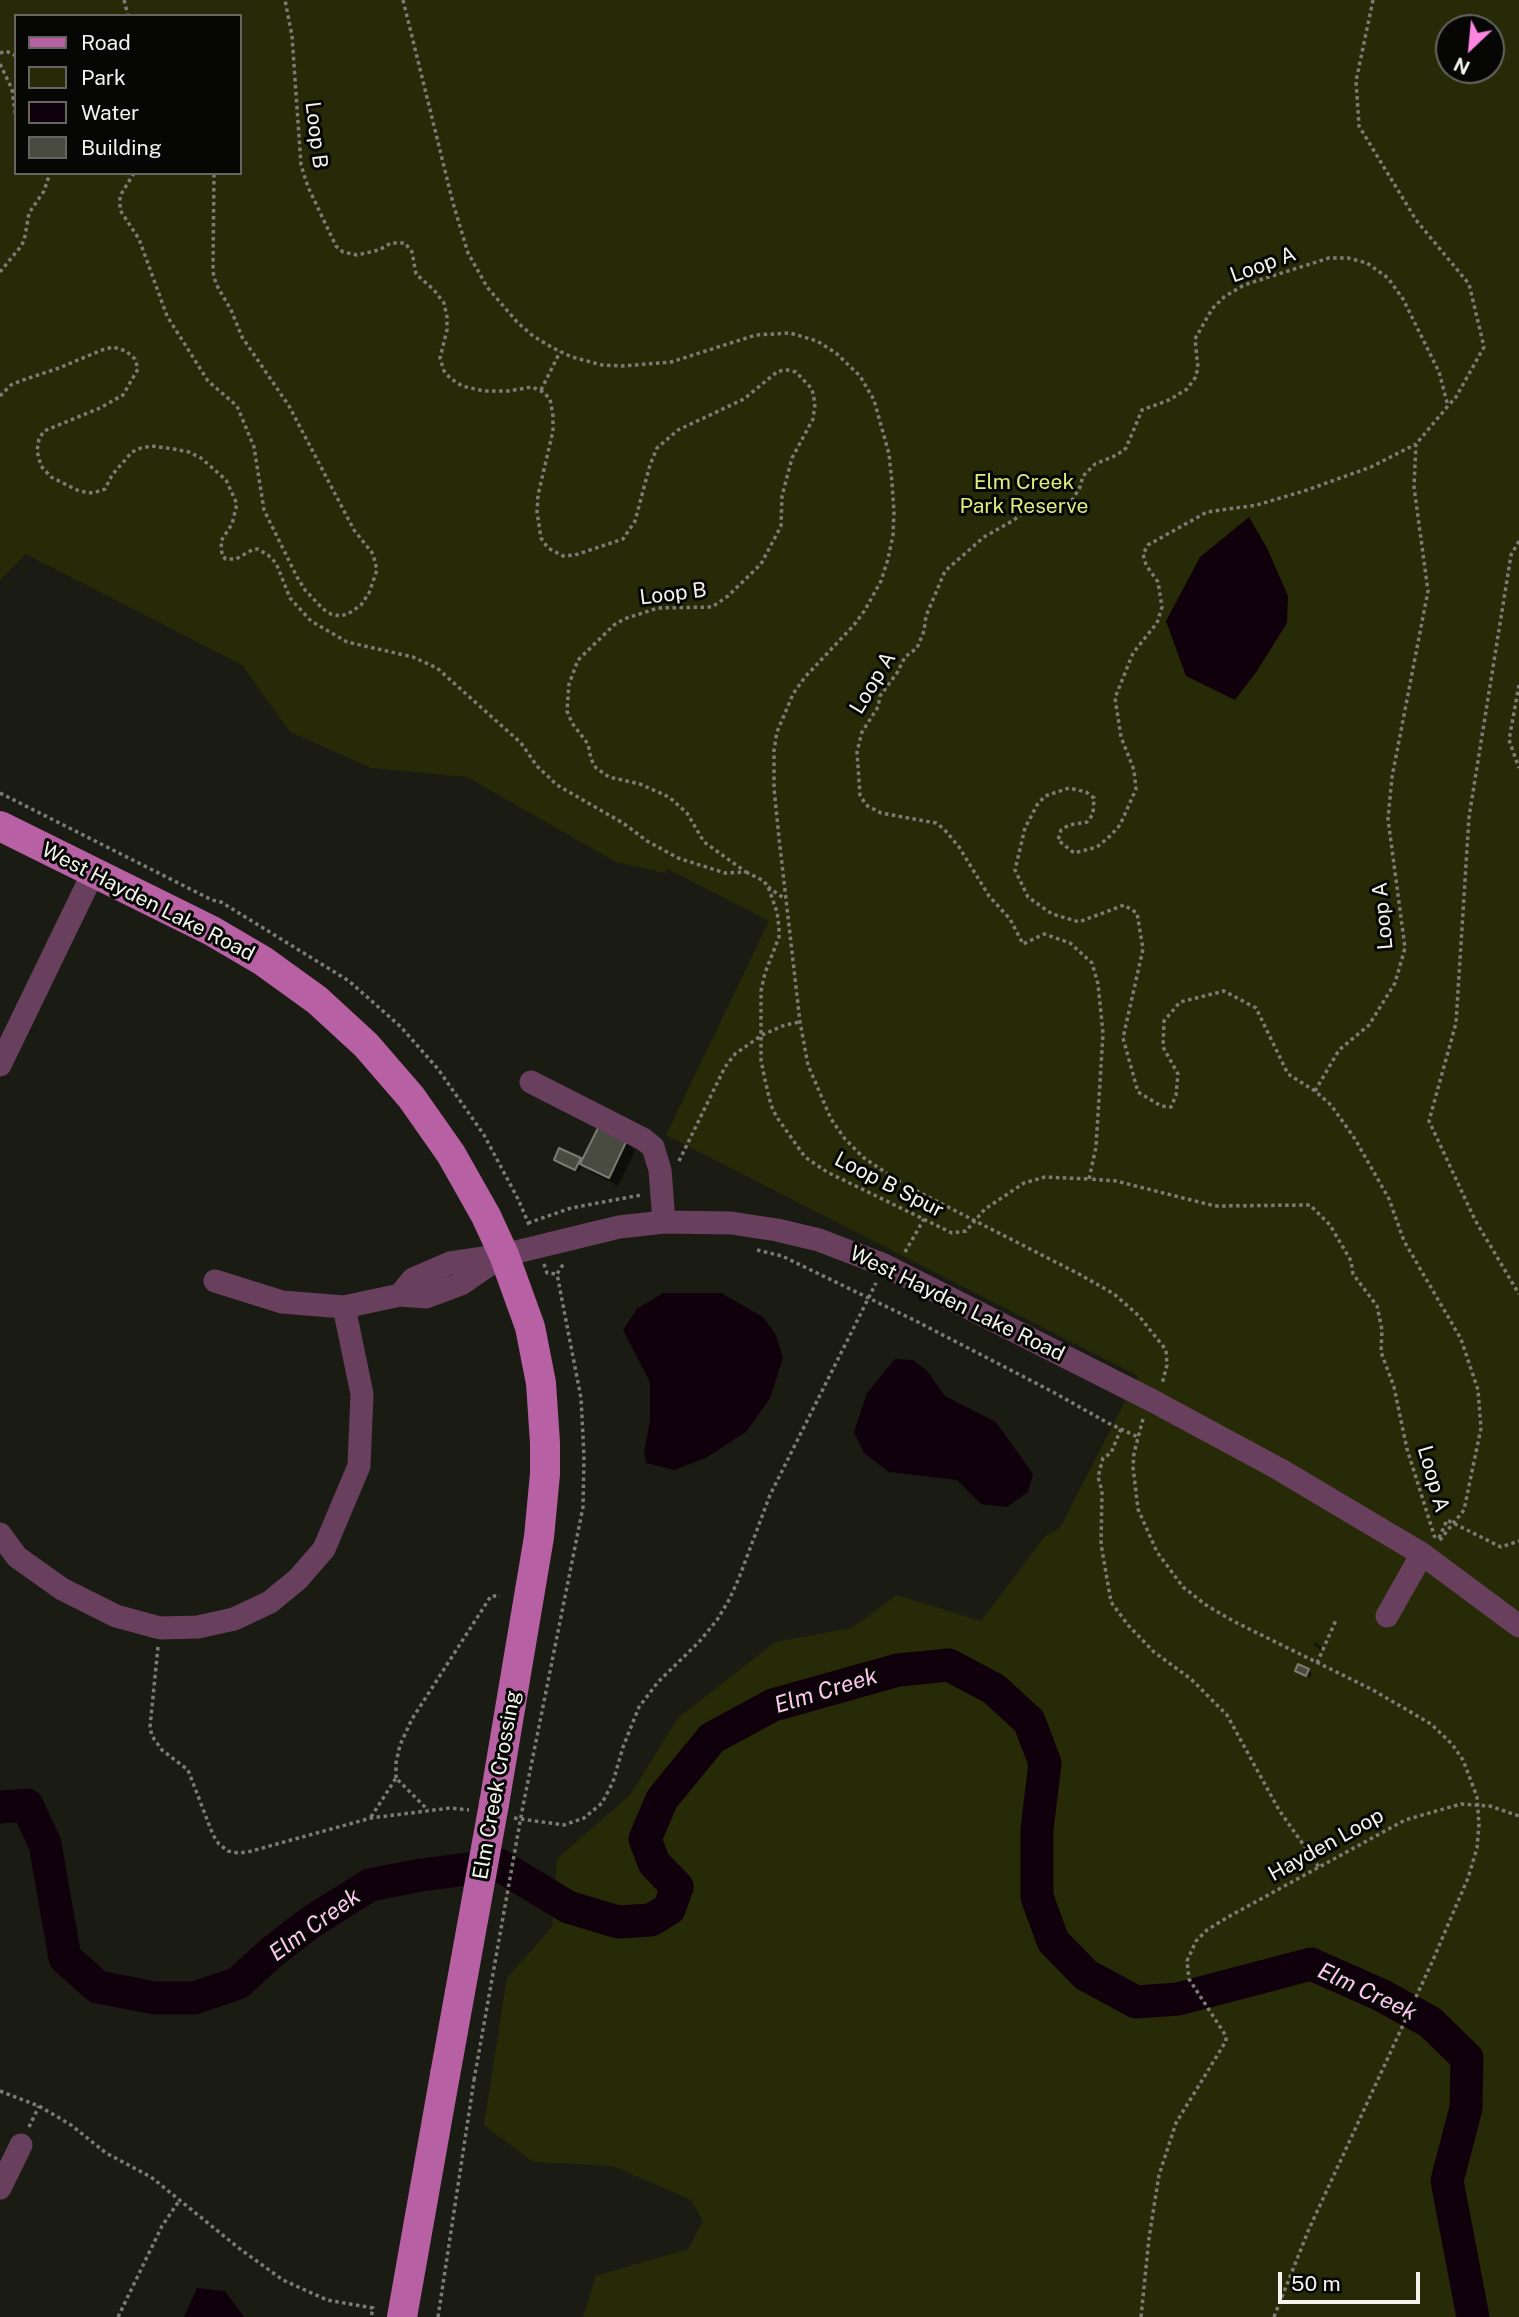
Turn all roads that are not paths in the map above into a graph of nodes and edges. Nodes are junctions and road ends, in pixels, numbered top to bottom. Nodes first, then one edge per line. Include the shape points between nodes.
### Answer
1 (0, 826) edge
2 (93, 873) junction
3 (0, 1065) edge
4 (531, 1082) dead end
5 (664, 1222) junction
6 (504, 1255) junction
7 (215, 1281) dead end
8 (344, 1307) junction
9 (0, 1534) edge
10 (1433, 1555) junction
11 (1387, 1615) dead end
12 (1519, 1626) edge
13 (21, 2145) dead end
14 (0, 2188) edge
15 (402, 2317) edge

1 - 2 main road, West Hayden Lake Road
2 - 3 street
2 - 6 main road, West Hayden Lake Road via 237,945 342,1022 389,1070 431,1125
4 - 5 street via 653,1147
5 - 6 street, West Hayden Lake Road via 591,1232
5 - 10 street, West Hayden Lake Road via 731,1223 841,1247 1153,1401
6 - 8 street via 450,1263 413,1279 400,1294
6 - 15 main road, Elm Creek Crossing, bridge via 536,1354 544,1413 545,1474 508,1808 460,2077
7 - 8 street via 282,1301
8 - 9 street via 362,1394 359,1466 324,1549 270,1602 234,1619 160,1629 116,1616 62,1590 17,1557
10 - 11 street
10 - 12 street, West Hayden Lake Road
13 - 14 street

